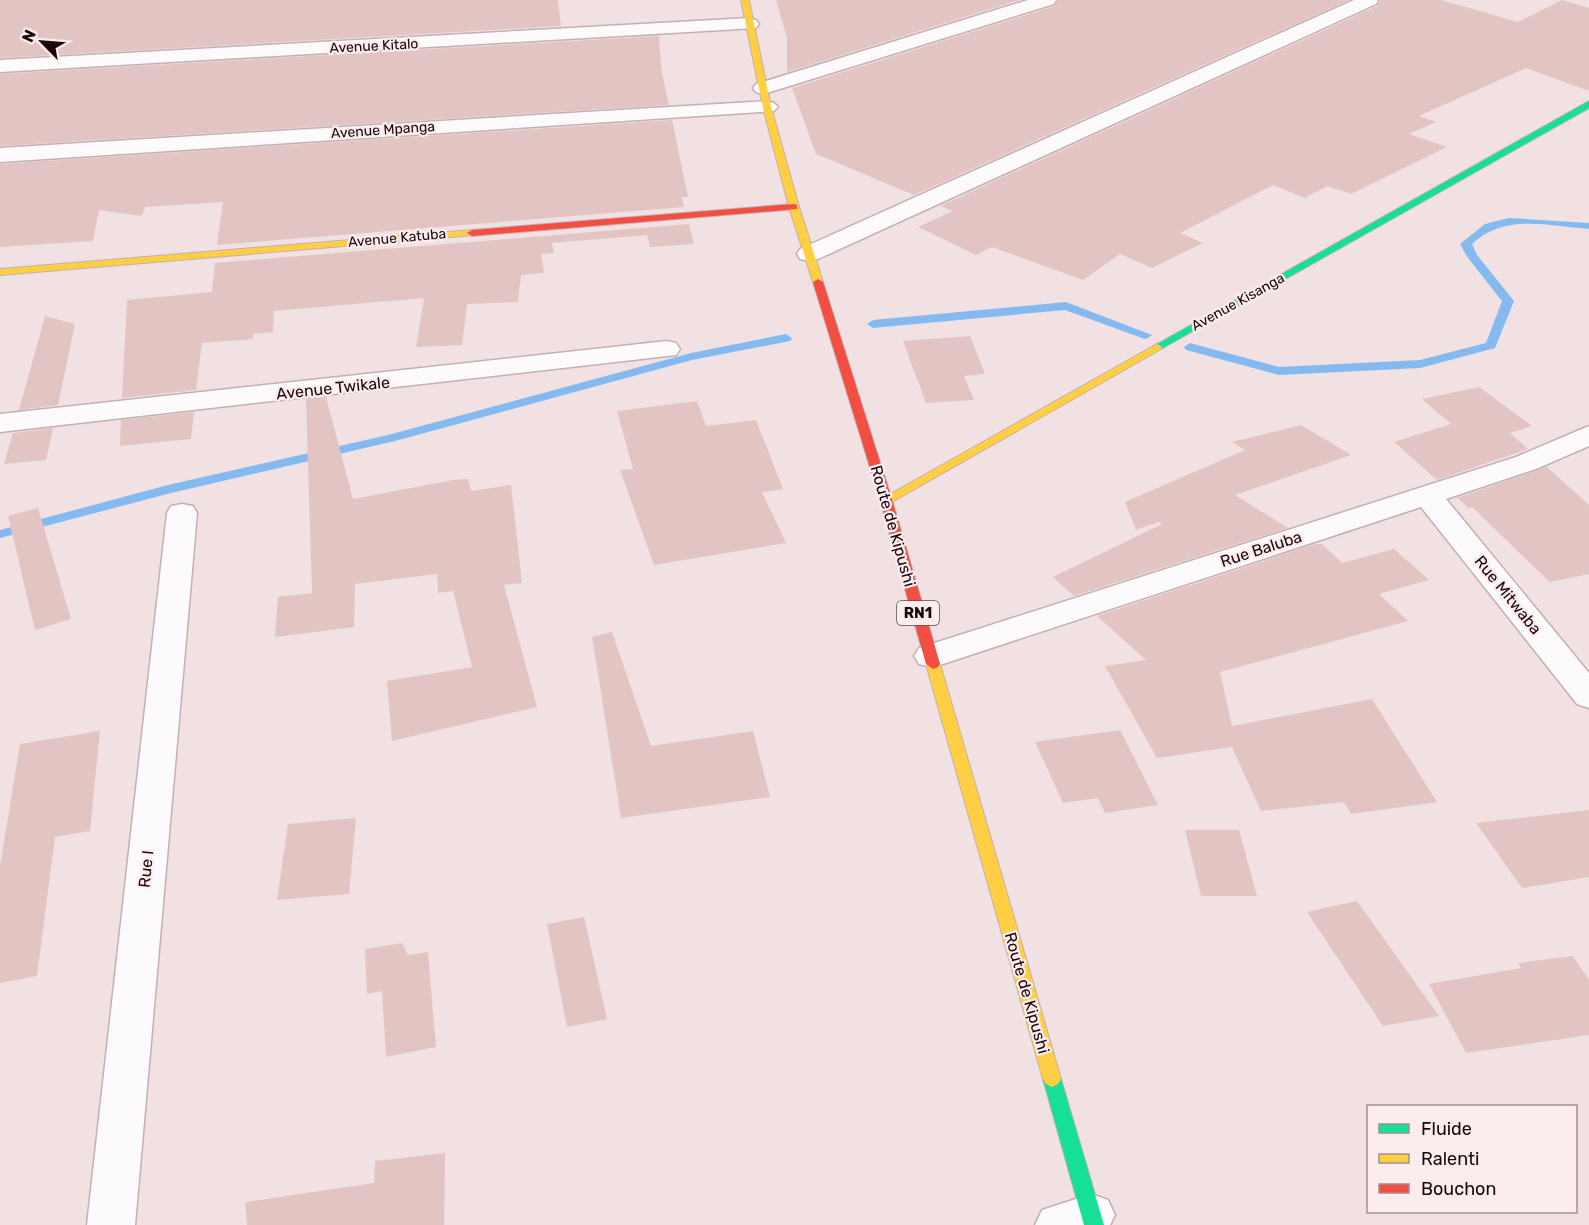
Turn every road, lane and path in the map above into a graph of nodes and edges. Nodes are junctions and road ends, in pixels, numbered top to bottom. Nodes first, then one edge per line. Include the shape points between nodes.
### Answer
1 (745, 0) edge
2 (1047, 0) edge
3 (1369, 0) edge
4 (748, 24) junction
5 (0, 66) edge
6 (765, 97) junction
7 (1589, 104) edge
8 (0, 155) edge
9 (794, 207) junction
10 (809, 254) junction
11 (0, 272) edge
12 (667, 350) dead end
13 (0, 423) edge
14 (1589, 435) edge
15 (1427, 495) junction
16 (886, 500) junction
17 (182, 513) dead end
18 (931, 656) junction
19 (1589, 696) edge
20 (1081, 1222) edge
21 (111, 1225) edge

1 - 4 main road, Route de Kipushi / RN1
2 - 6 street
3 - 10 street
4 - 5 street, Avenue Kitalo
4 - 6 main road, Route de Kipushi / RN1
6 - 8 street, Avenue Mpanga
6 - 9 main road, Route de Kipushi / RN1
7 - 16 main road, Avenue Kisanga
9 - 10 main road, Route de Kipushi / RN1
9 - 11 main road, Avenue Katuba
10 - 16 main road, Route de Kipushi / RN1
12 - 13 street, Avenue Twikale
14 - 15 street, Rue Baluba via 1526,463
15 - 18 street, Rue Baluba
15 - 19 street, Rue Mitwaba
16 - 18 main road, Route de Kipushi / RN1
17 - 21 street, Rue I
18 - 20 main road, Route de Kipushi / RN1

